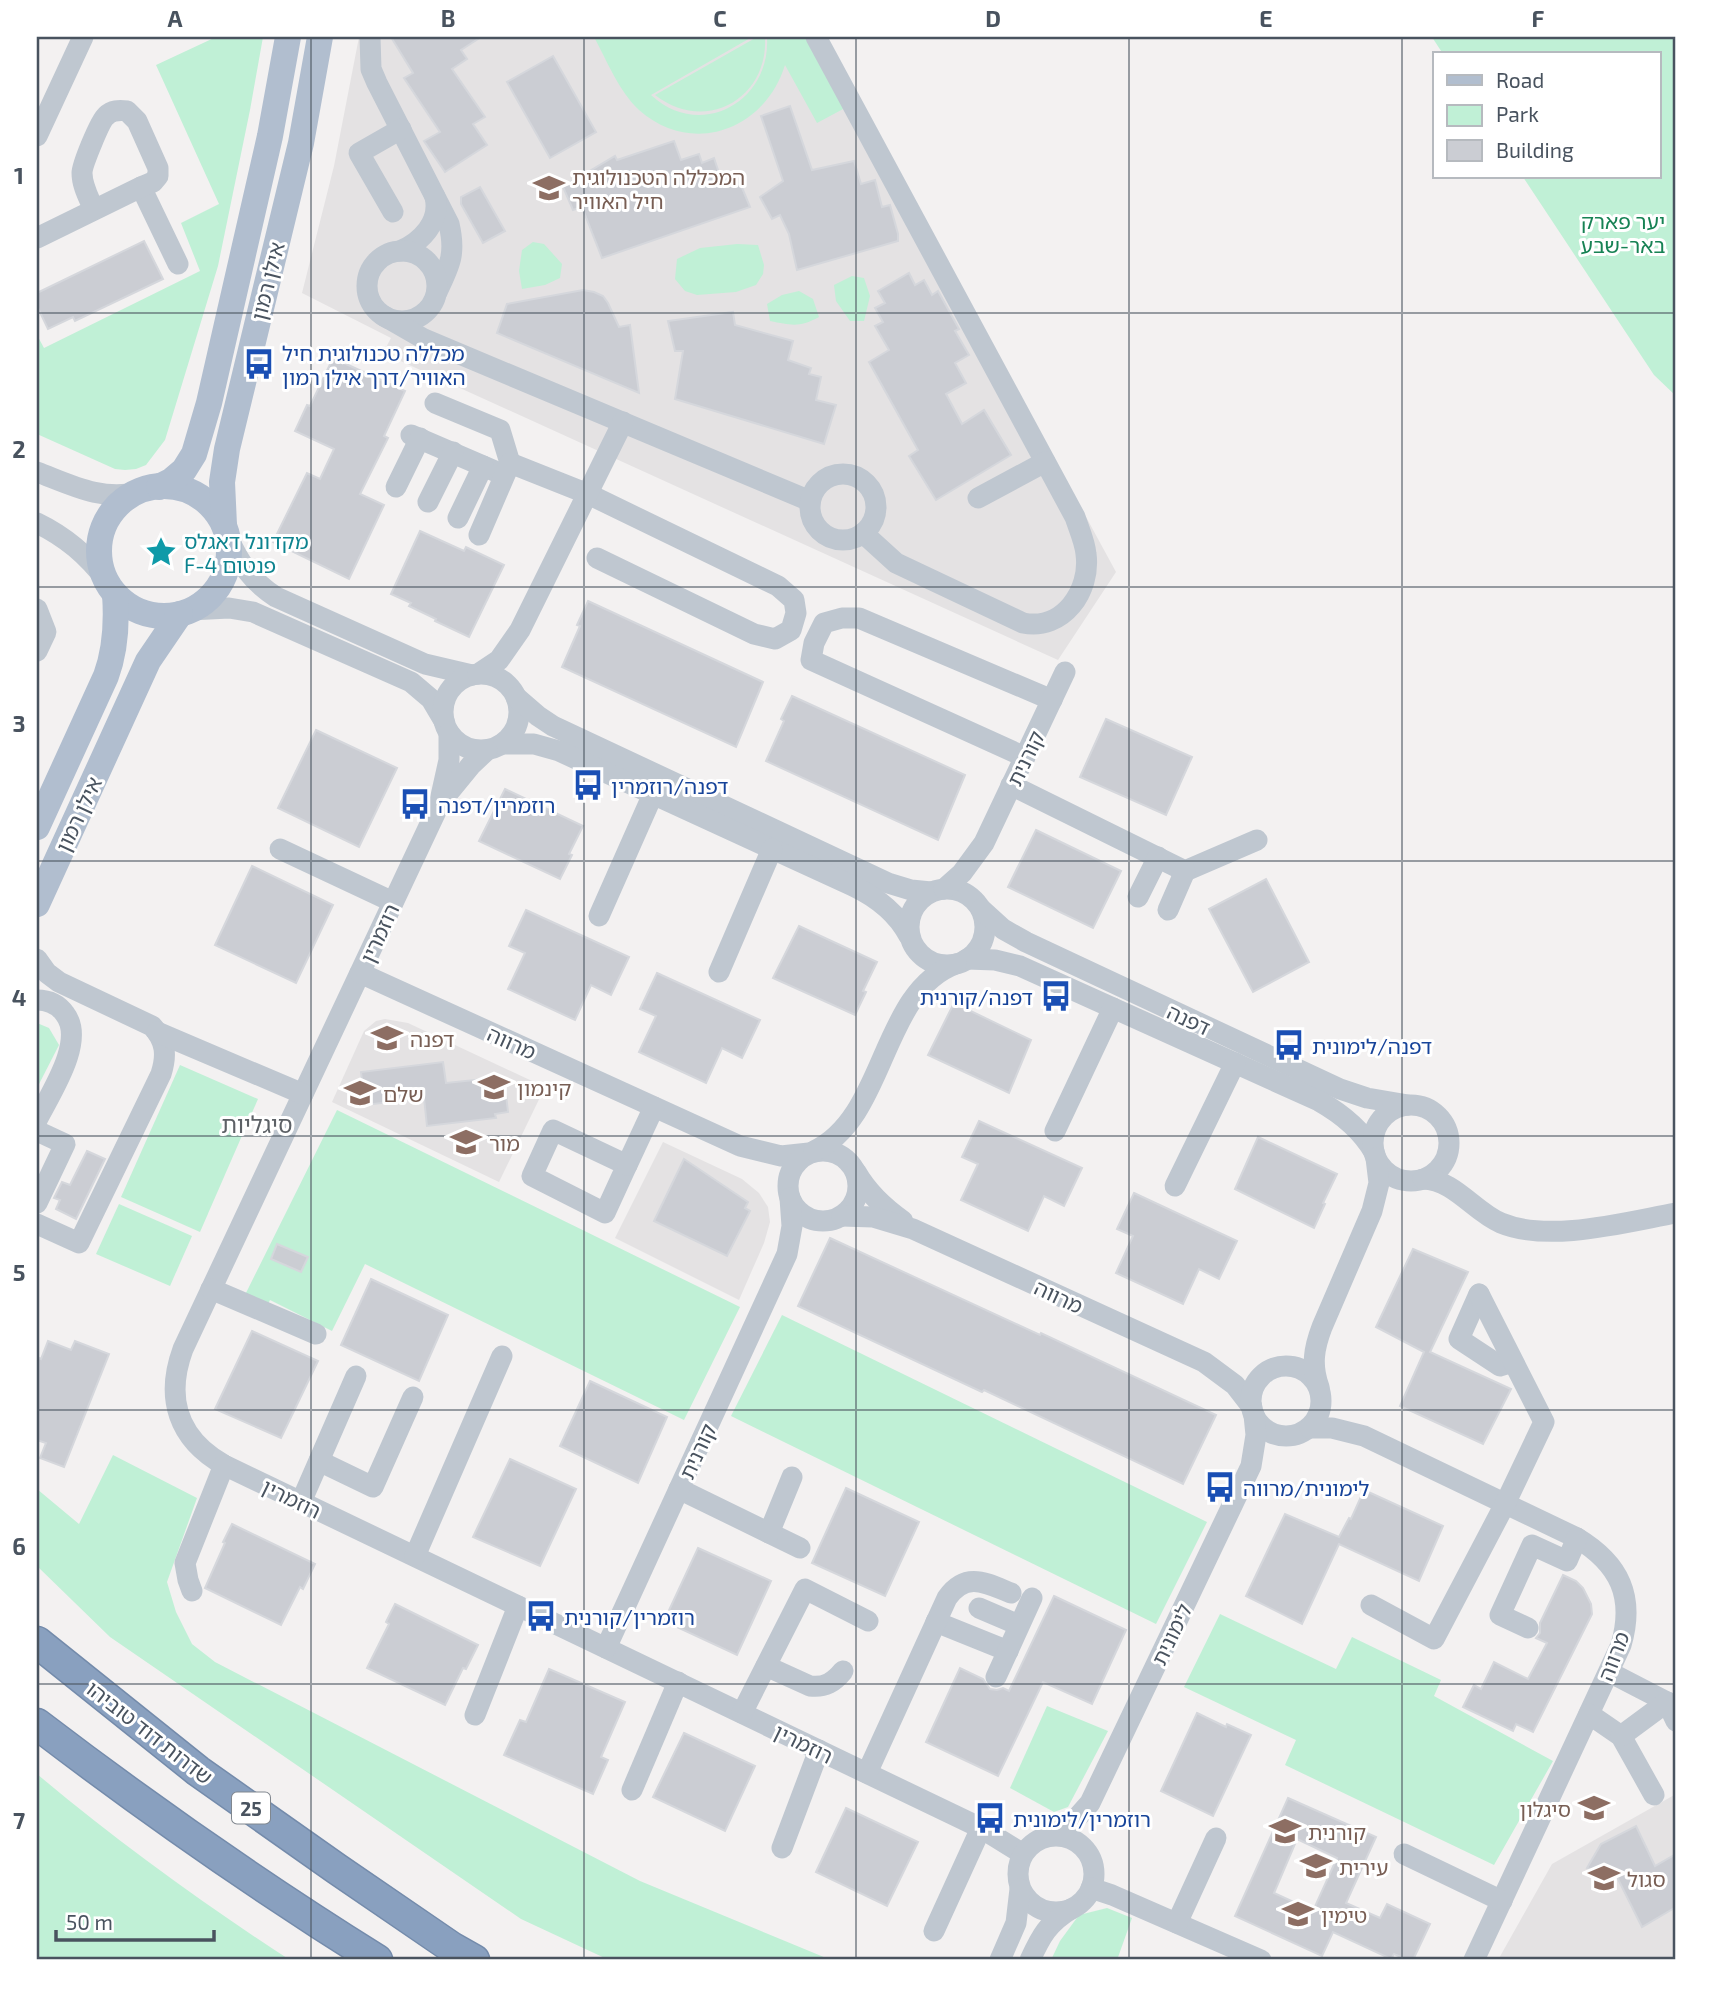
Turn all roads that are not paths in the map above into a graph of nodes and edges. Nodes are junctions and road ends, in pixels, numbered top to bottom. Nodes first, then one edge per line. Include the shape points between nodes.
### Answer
1 (83, 37) edge
2 (288, 37) edge
3 (320, 37) edge
4 (370, 37) edge
5 (816, 37) edge
6 (401, 130) junction
7 (37, 136) edge
8 (142, 187) junction
9 (433, 191) junction
10 (94, 210) junction
11 (393, 212) dead end
12 (37, 238) edge
13 (400, 251) junction
14 (178, 264) dead end
15 (435, 297) junction
16 (384, 316) junction
17 (453, 352) junction
18 (435, 403) dead end
19 (623, 422) junction
20 (453, 452) junction
21 (1045, 462) junction
22 (484, 466) junction
23 (507, 469) junction
24 (37, 472) edge
25 (396, 487) dead end
26 (149, 489) junction
27 (588, 494) junction
28 (978, 498) dead end
29 (810, 500) junction
30 (428, 502) dead end
31 (458, 518) dead end
32 (37, 523) edge
33 (225, 530) junction
34 (863, 533) junction
35 (479, 536) dead end
36 (597, 558) dead end
37 (111, 588) junction
38 (37, 609) edge
39 (185, 612) junction
40 (520, 630) junction
41 (37, 652) edge
42 (1065, 672) dead end
43 (475, 675) junction
44 (515, 694) junction
45 (1052, 700) junction
46 (446, 727) junction
47 (494, 747) junction
48 (1025, 757) junction
49 (1011, 785) junction
50 (653, 794) junction
51 (439, 805) junction
52 (37, 827) edge
53 (1257, 840) dead end
54 (984, 843) junction
55 (280, 849) dead end
56 (772, 849) junction
57 (1158, 857) junction
58 (1185, 871) junction
59 (937, 890) junction
60 (1138, 897) dead end
61 (393, 902) junction
62 (37, 904) edge
63 (979, 907) junction
64 (1168, 910) dead end
65 (599, 916) dead end
66 (910, 939) junction
67 (37, 959) edge
68 (962, 962) junction
69 (719, 972) dead end
70 (360, 973) junction
71 (37, 1000) edge
72 (910, 1003) junction
73 (1113, 1008) junction
74 (158, 1032) junction
75 (1235, 1063) junction
76 (303, 1094) junction
77 (1408, 1105) junction
78 (654, 1107) junction
79 (856, 1112) junction
80 (37, 1120) edge
81 (37, 1131) edge
82 (1055, 1132) dead end
83 (740, 1146) junction
84 (1449, 1146) junction
85 (812, 1152) junction
86 (1375, 1155) junction
87 (627, 1165) junction
88 (854, 1169) junction
89 (1418, 1180) junction
90 (1175, 1186) dead end
91 (789, 1193) junction
92 (1461, 1196) junction
93 (37, 1203) edge
94 (1372, 1211) junction
95 (1676, 1213) edge
96 (835, 1218) junction
97 (37, 1224) edge
98 (913, 1229) junction
99 (788, 1254) junction
100 (211, 1289) junction
101 (1322, 1327) junction
102 (317, 1334) dead end
103 (502, 1356) dead end
104 (1513, 1362) dead end
105 (1204, 1363) junction
106 (1275, 1368) junction
107 (356, 1377) dead end
108 (1320, 1390) junction
109 (413, 1397) dead end
110 (1253, 1411) junction
111 (1310, 1427) junction
112 (1289, 1436) junction
113 (1364, 1436) junction
114 (319, 1461) junction
115 (225, 1465) junction
116 (1251, 1466) junction
117 (792, 1477) dead end
118 (679, 1489) junction
119 (301, 1502) junction
120 (1505, 1504) junction
121 (769, 1533) junction
122 (1577, 1538) junction
123 (800, 1548) dead end
124 (415, 1556) junction
125 (192, 1591) dead end
126 (1371, 1605) dead end
127 (519, 1606) junction
128 (979, 1608) dead end
129 (868, 1621) dead end
130 (936, 1622) junction
131 (1019, 1625) junction
132 (1528, 1628) dead end
133 (37, 1642) edge
134 (606, 1648) junction
135 (1008, 1651) junction
136 (766, 1666) junction
137 (844, 1671) dead end
138 (1609, 1672) junction
139 (996, 1677) dead end
140 (678, 1682) junction
141 (1672, 1711) edge
142 (742, 1713) junction
143 (475, 1714) dead end
144 (1589, 1714) junction
145 (37, 1724) edge
146 (1620, 1736) junction
147 (819, 1750) junction
148 (867, 1773) junction
149 (632, 1790) dead end
150 (1654, 1795) dead end
151 (1090, 1803) junction
152 (981, 1828) junction
153 (1053, 1835) junction
154 (1216, 1839) dead end
155 (782, 1848) dead end
156 (1404, 1853) dead end
157 (1023, 1854) junction
158 (1091, 1859) junction
159 (1091, 1888) junction
160 (1020, 1889) junction
161 (1502, 1901) junction
162 (1071, 1909) junction
163 (1177, 1923) junction
164 (934, 1931) dead end
165 (377, 1960) edge
166 (474, 1960) edge
167 (1000, 1960) edge
168 (1030, 1960) edge
169 (1261, 1960) edge
170 (1474, 1960) edge

1 - 7 street
2 - 26 main road, אילן רמון via 270,136 194,454 172,481
3 - 33 main road, אילן רמון via 301,143 227,449 222,482
4 - 6 street via 371,68
5 - 21 street
6 - 9 street
6 - 11 street via 359,153
8 - 10 street
8 - 10 street via 158,176 158,168 137,121 127,111 115,110 104,118 83,166 84,187
8 - 14 street
9 - 13 street via 435,215 429,228 411,247
9 - 15 street via 454,243
10 - 12 street
13 - 15 street via 428,262 437,281
13 - 16 street via 379,260 368,278 370,300
15 - 16 street via 416,318 394,321
15 - 17 street via 432,316
16 - 17 street
17 - 19 street
18 - 23 street via 500,430
19 - 27 street
19 - 29 street
20 - 22 street
20 - 25 street via 416,437
20 - 30 street
21 - 28 street
21 - 34 street via 1075,517 1087,569 1071,607 1046,623 1023,623 896,563
22 - 23 street
22 - 31 street
23 - 27 street
23 - 35 street
24 - 26 street via 90,492 118,495
26 - 33 main road via 179,488 197,496 213,509
26 - 37 main road via 130,496 115,509 101,534 99,554
27 - 36 street via 778,586 794,600 791,630 775,639 754,634
27 - 40 street
29 - 34 street via 812,520 825,535 845,540
29 - 34 street via 821,482 830,477 840,474 860,479 868,485 876,505
32 - 37 street via 79,549
33 - 39 main road via 229,555 224,575 214,593
33 - 43 street via 246,570 276,597 425,664
37 - 39 main road via 131,607 149,614
37 - 52 main road, אילן רמון via 117,615 113,656
38 - 41 street via 46,632
39 - 46 street via 229,608 260,614 411,682 431,699
39 - 62 main road, אילן רמון via 148,661
40 - 43 street via 499,660
40 - 44 street via 511,666
42 - 45 street, קורנית
43 - 44 street via 498,678
43 - 46 street via 458,682 448,693 443,706
44 - 47 street via 520,712 517,724 510,737
44 - 59 street via 553,726 888,883 911,891
45 - 48 street, קורנית
45 - 48 street via 859,618 824,623 814,643 811,660
46 - 47 street via 456,742 467,748
46 - 51 street, רוזמרין via 449,760
47 - 50 street via 528,744 553,748
47 - 51 street, רוזמרין via 461,776
48 - 49 street, קורנית
49 - 54 street, קורנית
49 - 57 street
50 - 56 street
50 - 65 street
51 - 61 street, רוזמרין
53 - 58 street
54 - 59 street, קורנית via 962,873
54 - 63 street, קורנית via 975,883
55 - 61 street
56 - 66 street via 870,895 890,911
56 - 69 street
57 - 58 street
57 - 60 street
58 - 64 street
59 - 63 street via 965,893
59 - 66 street via 921,898 911,913
61 - 70 street, רוזמרין
63 - 68 street via 984,937 976,952
63 - 77 street, דפנה via 1026,942 1327,1083 1360,1096
66 - 68 street via 932,962
66 - 72 street via 915,963
67 - 74 street via 59,982
68 - 72 street via 935,975
68 - 73 street, דפנה via 1015,964
70 - 76 street, רוזמרין
70 - 78 street, מרווה
71 - 80 street via 63,1010 73,1033 71,1049
72 - 79 street
73 - 75 street, דפנה
73 - 82 street
74 - 76 street
74 - 97 street via 165,1050 160,1074 79,1243
75 - 86 street, דפנה via 1333,1109 1361,1133
75 - 90 street
76 - 100 street, רוזמרין
77 - 84 street via 1425,1107 1438,1116
77 - 86 street via 1381,1118 1373,1134
78 - 83 street, מרווה
78 - 87 street
79 - 85 street via 832,1141
79 - 88 street via 851,1146
81 - 93 street via 65,1144
83 - 85 street, מרווה via 781,1156
83 - 91 street, מרווה via 773,1170
84 - 89 street via 1440,1167
84 - 92 street
85 - 88 street via 836,1153
85 - 91 street via 792,1167
86 - 89 street via 1391,1176
86 - 94 street via 1379,1184
87 - 87 street via 553,1130 532,1176 604,1213
88 - 96 street via 857,1194 853,1204
88 - 98 street, מרווה via 877,1201
89 - 92 street via 1444,1183
89 - 94 street via 1394,1191
91 - 96 street via 804,1216
91 - 99 street, קורנית via 792,1226
92 - 95 street via 1501,1223 1538,1231
94 - 101 street
96 - 98 street, מרווה via 873,1217
96 - 99 street, קורנית via 807,1234
98 - 105 street, מרווה
99 - 118 street, קורנית
100 - 102 street
100 - 115 street, רוזמרין via 180,1356 175,1391 180,1417 192,1440
101 - 106 street via 1299,1352
101 - 108 street via 1313,1363
103 - 124 street
104 - 120 street via 1544,1422
105 - 106 street, מרווה via 1257,1372
105 - 110 street, מרווה via 1235,1385
106 - 108 street via 1300,1368 1313,1377
106 - 110 street via 1255,1385
107 - 114 street
108 - 111 street via 1320,1412
108 - 113 street, מרווה via 1336,1412
109 - 114 street via 373,1487
110 - 112 street via 1270,1433
110 - 116 street, לימונית via 1256,1435
111 - 112 street
111 - 113 street, מרווה
112 - 116 street, לימונית via 1270,1446
113 - 120 street, מרווה
114 - 119 street
115 - 119 street, רוזמרין
115 - 125 street via 185,1563
116 - 151 street, לימונית
117 - 121 street
118 - 121 street
118 - 134 street, קורנית
119 - 124 street, רוזמרין
120 - 122 street, מרווה
120 - 126 street via 1434,1639
121 - 123 street
122 - 132 street via 1567,1561 1532,1545 1500,1615
122 - 138 street, מרווה via 1605,1558 1625,1596 1624,1634
124 - 127 street, רוזמרין
127 - 134 street, רוזמרין
127 - 143 street
128 - 131 street
129 - 136 street via 805,1590
130 - 131 street via 954,1588 980,1581 1022,1596
130 - 135 street
130 - 148 street
131 - 135 street
133 - 166 highway, שדרות דוד טוביהו / 25 via 198,1770
134 - 140 street, רוזמרין
135 - 139 street
136 - 137 street via 817,1687 829,1684
136 - 142 street
138 - 141 street
138 - 144 street, מרווה
140 - 142 street, רוזמרין
140 - 149 street
141 - 146 street
142 - 147 street, רוזמרין
144 - 146 street
144 - 161 street, מרווה
145 - 165 highway via 290,1906
146 - 150 street
147 - 148 street, רוזמרין
147 - 155 street
148 - 152 street, רוזמרין
151 - 153 street, לימונית via 1075,1821
151 - 158 street, לימונית via 1087,1832
152 - 157 street, רוזמרין
152 - 164 street
153 - 157 street via 1035,1841
153 - 158 street via 1076,1841
154 - 163 street
156 - 161 street
157 - 160 street via 1018,1871
158 - 159 street
159 - 162 street
159 - 163 street
160 - 162 street via 1041,1909
160 - 167 street via 1016,1923
161 - 170 street, מרווה
162 - 168 street via 1048,1927
163 - 169 street

